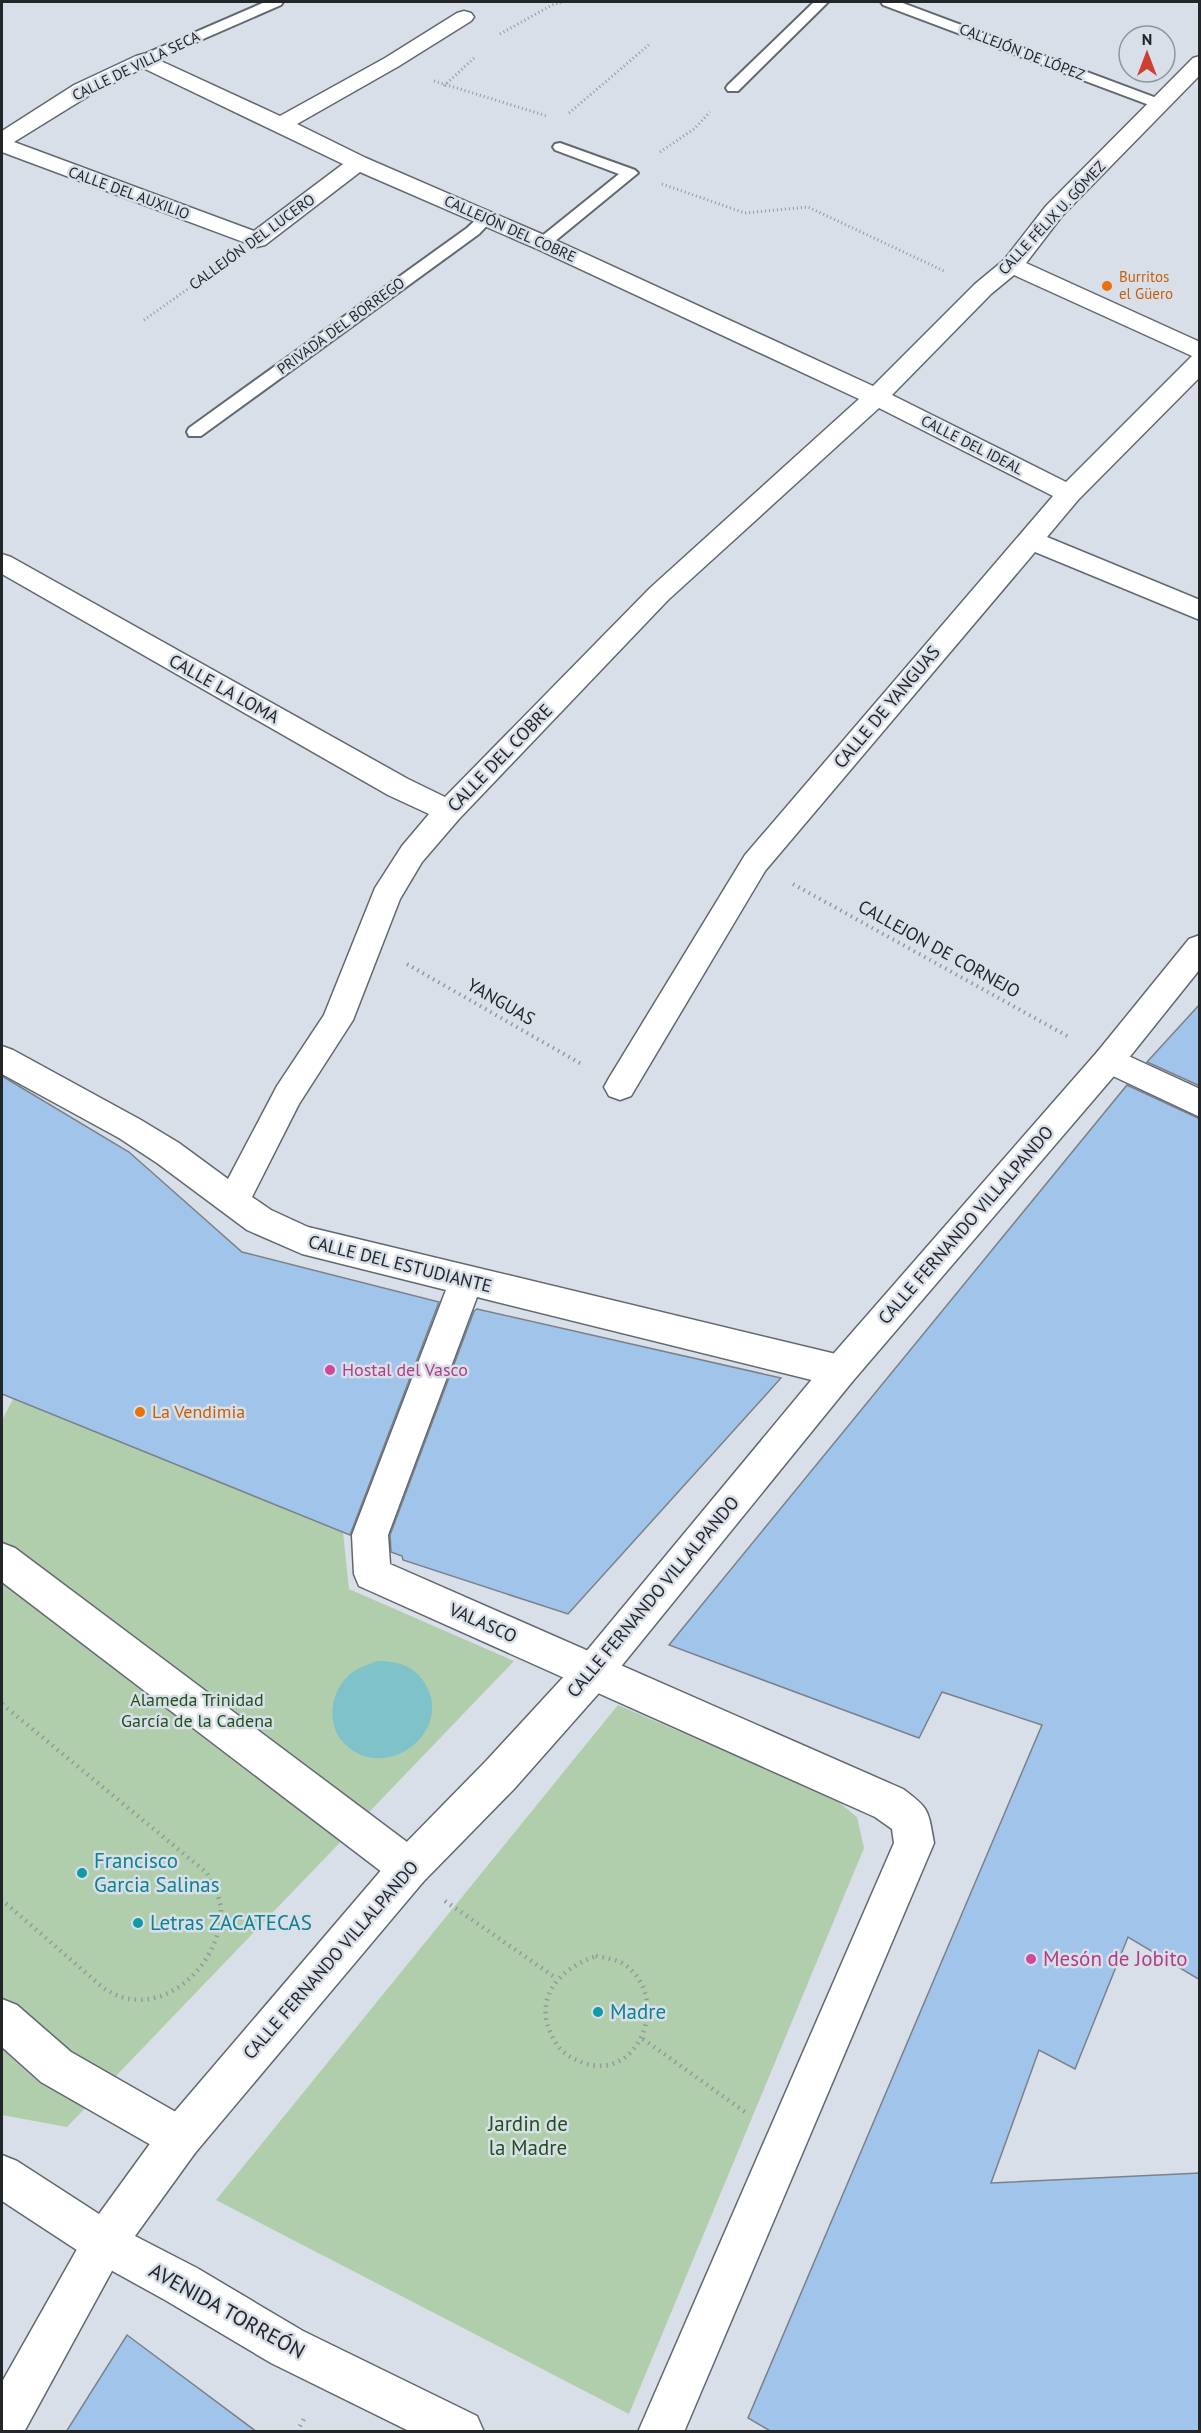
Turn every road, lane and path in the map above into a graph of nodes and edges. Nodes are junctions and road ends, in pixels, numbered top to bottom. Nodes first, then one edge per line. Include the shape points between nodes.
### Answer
1 (276, 2) edge
2 (563, 2) edge
3 (821, 2) edge
4 (888, 2) edge
5 (464, 17) dead end
6 (502, 32) dead end
7 (651, 44) dead end
8 (143, 60) junction
9 (392, 62) junction
10 (1200, 62) edge
11 (733, 88) dead end
12 (1157, 103) junction
13 (550, 117) dead end
14 (560, 120) dead end
15 (281, 124) junction
16 (2, 140) edge
17 (2, 145) edge
18 (560, 147) dead end
19 (358, 163) junction
20 (630, 173) junction
21 (486, 218) junction
22 (257, 240) junction
23 (543, 243) junction
24 (1012, 265) junction
25 (983, 289) junction
26 (144, 320) dead end
27 (1200, 351) edge
28 (1200, 362) edge
29 (876, 397) junction
30 (195, 432) dead end
31 (1069, 494) junction
32 (1029, 539) junction
33 (2, 563) edge
34 (1200, 611) edge
35 (449, 811) junction
36 (755, 863) junction
37 (368, 941) junction
38 (1200, 947) edge
39 (2, 1059) edge
40 (1109, 1060) junction
41 (620, 1087) joint
42 (1200, 1104) edge
43 (234, 1200) junction
44 (466, 1281) junction
45 (840, 1371) junction
46 (2, 1560) edge
47 (593, 1672) junction
48 (2, 1704) edge
49 (410, 1868) junction
50 (2, 1900) edge
51 (445, 1900) dead end
52 (556, 1978) junction
53 (2, 2020) edge
54 (643, 2039) junction
55 (752, 2117) dead end
56 (180, 2138) junction
57 (2, 2176) edge
58 (104, 2243) junction
59 (2, 2426) edge
60 (461, 2432) edge
61 (660, 2432) edge

1 - 8 lane, CALLE DE VILLA SECA
2 - 6 path
3 - 11 lane
4 - 12 lane, CALLEJÓN DE LÓPEZ
5 - 9 street
7 - 14 path
8 - 15 street, CALLEJÓN DEL COBRE
8 - 16 street, CALLE DE VILLA SECA via 82,90
9 - 13 path via 444,86
9 - 15 street
10 - 12 street, CALLE FÉLIX U. GÓMEZ
12 - 24 street, CALLE FÉLIX U. GÓMEZ via 1054,211
15 - 19 street, CALLEJÓN DEL COBRE
17 - 22 street, CALLE DEL AUXILIO
18 - 20 lane
19 - 21 street, CALLEJÓN DEL COBRE
19 - 22 street, CALLEJÓN DEL LUCERO
20 - 23 lane
20 - 25 path via 745,213 808,207
21 - 23 street, CALLEJÓN DEL COBRE
21 - 30 lane, PRIVADA DEL BORREGO
22 - 26 path, CALLEJÓN DEL LUCERO
23 - 29 street, CALLEJÓN DEL COBRE
24 - 25 street, CALLE FÉLIX U. GÓMEZ
24 - 27 street
25 - 29 street, CALLE FÉLIX U. GÓMEZ
28 - 31 street, CALLE DE YANGUAS
29 - 31 street, CALLE DEL IDEAL
29 - 35 street, CALLE DEL COBRE via 659,594
31 - 32 street, CALLE DE YANGUAS
32 - 34 street
32 - 36 street, CALLE DE YANGUAS
33 - 35 street, CALLE LA LOMA via 398,787
35 - 37 street, CALLE DEL COBRE via 412,854 391,887
36 - 40 path, CALLEJON DE CORNEJO
36 - 41 street, CALLE DE YANGUAS
37 - 41 path, YANGUAS
37 - 43 street, CALLE DEL COBRE via 338,1020 288,1095
38 - 40 street, CALLE FERNANDO VILLALPANDO
39 - 43 street, CALLE DEL ESTUDIANTE via 130,1129
40 - 42 street
40 - 45 street, CALLE FERNANDO VILLALPANDO
43 - 44 street, CALLE DEL ESTUDIANTE via 260,1220 302,1240
44 - 45 street, CALLE DEL ESTUDIANTE
44 - 47 street, VALASCO via 370,1535 372,1574
45 - 47 street, CALLE FERNANDO VILLALPANDO
46 - 49 street
47 - 49 street, CALLE FERNANDO VILLALPANDO via 501,1775
47 - 61 street, VALASCO via 889,1803 910,1818 914,1843
48 - 50 path via 207,1873 221,1911 219,1932 199,1972 179,1988 156,1998 132,1999 110,1992
49 - 56 street, CALLE FERNANDO VILLALPANDO
51 - 52 path
52 - 54 path via 581,1960 596,1956 626,1965 638,1977 649,2007
52 - 54 path via 546,2012 549,2029 556,2044 570,2057 601,2066 618,2062
53 - 56 street via 56,2067
54 - 55 path
56 - 58 street, CALLE FERNANDO VILLALPANDO
57 - 58 street, AVENIDA TORREÓN
58 - 59 street, CALLE FERNANDO VILLALPANDO
58 - 60 street, AVENIDA TORREÓN via 181,2283 287,2347

